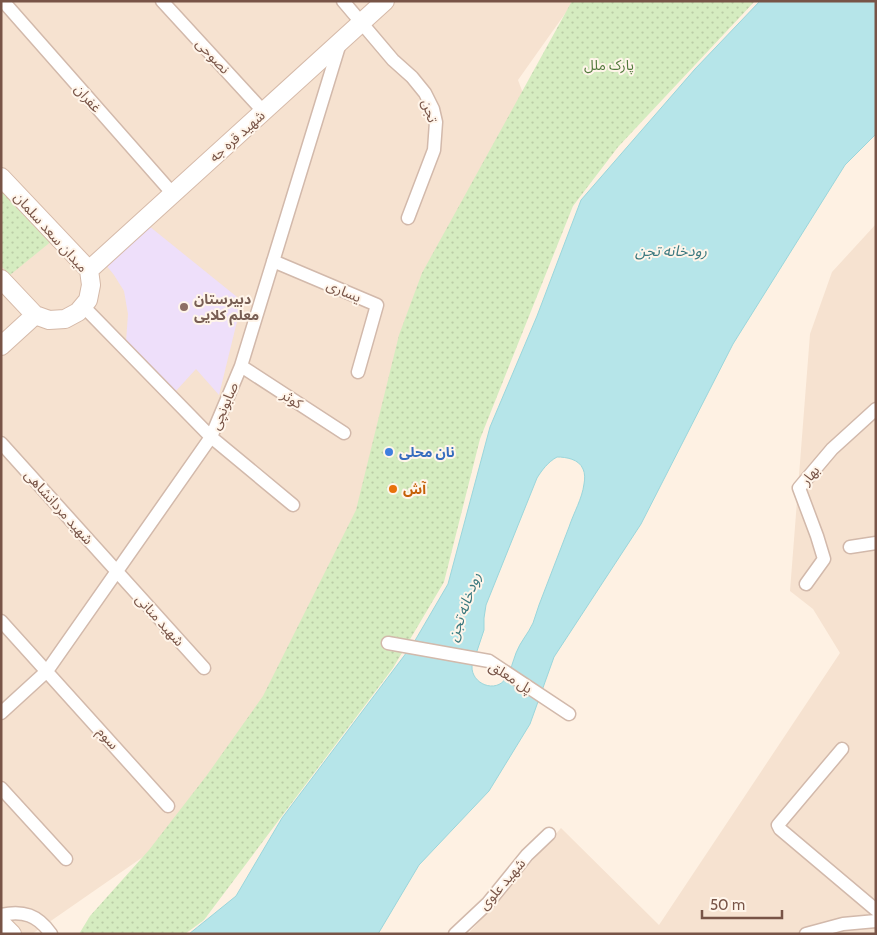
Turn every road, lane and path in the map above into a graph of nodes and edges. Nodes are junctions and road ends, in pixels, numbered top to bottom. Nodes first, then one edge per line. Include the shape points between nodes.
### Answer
1 (3, 1) edge
2 (162, 1) edge
3 (343, 1) edge
4 (386, 1) edge
5 (362, 22) junction
6 (340, 42) junction
7 (264, 112) junction
8 (1, 177) edge
9 (173, 194) junction
10 (408, 218) dead end
11 (273, 261) junction
12 (89, 270) junction
13 (1, 279) edge
14 (84, 306) junction
15 (35, 315) junction
16 (1, 346) edge
17 (241, 366) junction
18 (358, 372) dead end
19 (876, 409) edge
20 (344, 433) dead end
21 (211, 437) junction
22 (1, 443) edge
23 (293, 505) dead end
24 (876, 543) edge
25 (850, 548) dead end
26 (117, 571) junction
27 (806, 584) dead end
28 (1, 621) edge
29 (388, 643) dead end
30 (204, 668) dead end
31 (47, 671) junction
32 (1, 713) edge
33 (569, 714) dead end
34 (842, 749) dead end
35 (1, 788) edge
36 (168, 806) dead end
37 (549, 834) dead end
38 (66, 859) dead end
39 (876, 910) edge
40 (1, 915) edge
41 (876, 921) edge
42 (1, 923) edge
43 (843, 929) edge
44 (12, 934) edge
45 (51, 934) edge
46 (455, 934) edge
47 (806, 934) edge

1 - 9 street, غفران
2 - 7 street, نصوحی
3 - 5 street, تجن
4 - 5 street, شهید قره جه
5 - 6 street, شهید قره جه
5 - 10 street, تجن via 393,60 412,77 433,109 436,122 434,150
6 - 7 street, شهید قره جه
6 - 11 street, صابونچی
7 - 9 street, شهید قره جه
8 - 12 street, میدان سعد سلمان
9 - 12 street, شهید قره جه
11 - 17 street, صابونچی
11 - 18 street, یساری via 377,305
12 - 14 street, میدان سعد سلمان via 91,286
13 - 15 street
14 - 15 street via 65,320 49,320
14 - 21 street
15 - 16 street
17 - 20 street, کوثر
17 - 21 street, صابونچی
19 - 27 street, بهار via 832,449 799,488 824,559
21 - 23 street
21 - 26 street, صابونچی
22 - 26 street, شهید مردانشاهی
24 - 25 street
26 - 30 street, شهید منانی
26 - 31 street, صابونچی
28 - 31 street, سوم
29 - 33 street, پل معلق via 489,661
31 - 32 street, صابونچی
31 - 36 street, سوم
34 - 39 street via 778,825
35 - 38 street
37 - 46 street, شهید علوی via 527,855 488,903
40 - 45 street via 13,912 36,918
41 - 43 street
42 - 44 street
43 - 47 street

